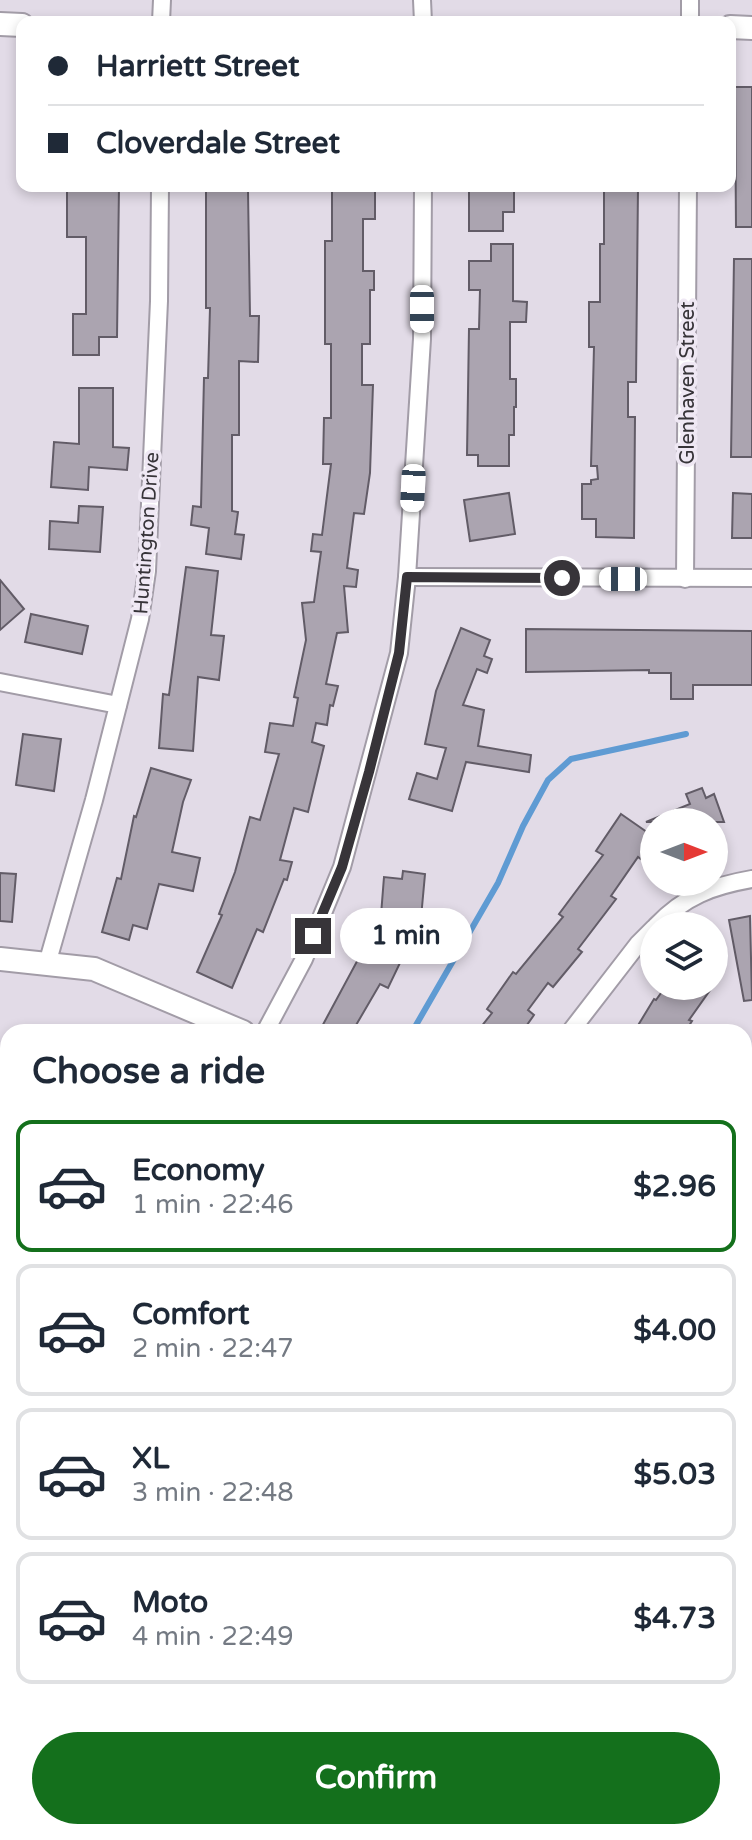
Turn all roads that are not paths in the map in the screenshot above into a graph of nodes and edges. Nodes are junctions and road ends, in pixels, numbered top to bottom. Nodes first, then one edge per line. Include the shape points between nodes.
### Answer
1 (160, 192) edge
2 (423, 192) edge
3 (688, 192) edge
4 (407, 577) junction
5 (752, 578) edge
6 (685, 579) junction
7 (0, 682) edge
8 (118, 705) junction
9 (752, 879) edge
10 (669, 912) edge
11 (640, 946) edge
12 (0, 959) edge
13 (47, 964) junction
14 (224, 1024) edge
15 (269, 1024) edge
16 (576, 1024) edge

1 - 8 street, Huntington Drive via 147,571
2 - 4 street via 422,339
3 - 6 street, Glenhaven Street
4 - 6 street
4 - 15 street via 399,653 342,867 304,959
5 - 6 street
7 - 8 street
8 - 13 street, Huntington Drive
9 - 10 street via 719,884
11 - 16 street
12 - 13 street
13 - 14 street via 94,969

